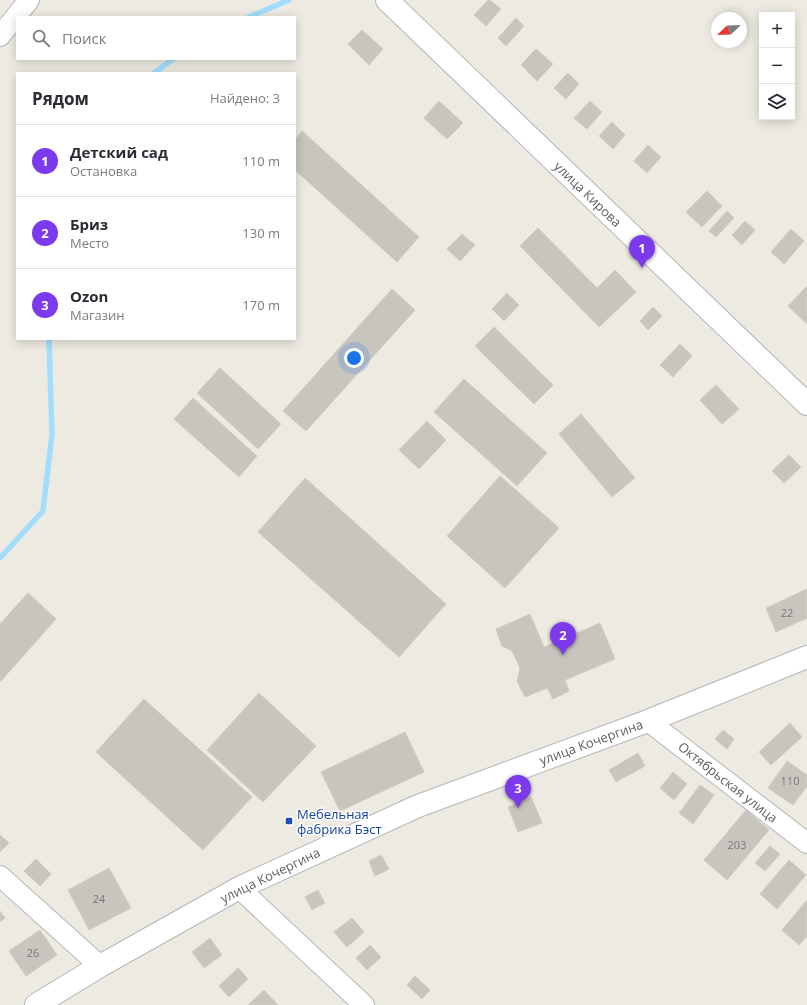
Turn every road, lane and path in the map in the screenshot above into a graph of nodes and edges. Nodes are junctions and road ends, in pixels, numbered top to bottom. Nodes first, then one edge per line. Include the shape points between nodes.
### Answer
1 (29, 0) edge
2 (387, 0) edge
3 (16, 16) edge
4 (16, 16) edge
5 (0, 36) edge
6 (807, 404) edge
7 (807, 657) edge
8 (648, 721) junction
9 (807, 843) edge
10 (0, 876) edge
11 (239, 888) junction
12 (100, 966) junction
13 (36, 1005) edge
14 (364, 1005) edge

1 - 4 street
2 - 6 street, улица Кирова
3 - 5 street
7 - 8 street, улица Кочергина
8 - 9 street, Октябрьская улица
8 - 11 street, улица Кочергина via 418,806
10 - 12 street
11 - 12 street, улица Кочергина
11 - 14 street
12 - 13 street, улица Кочергина

